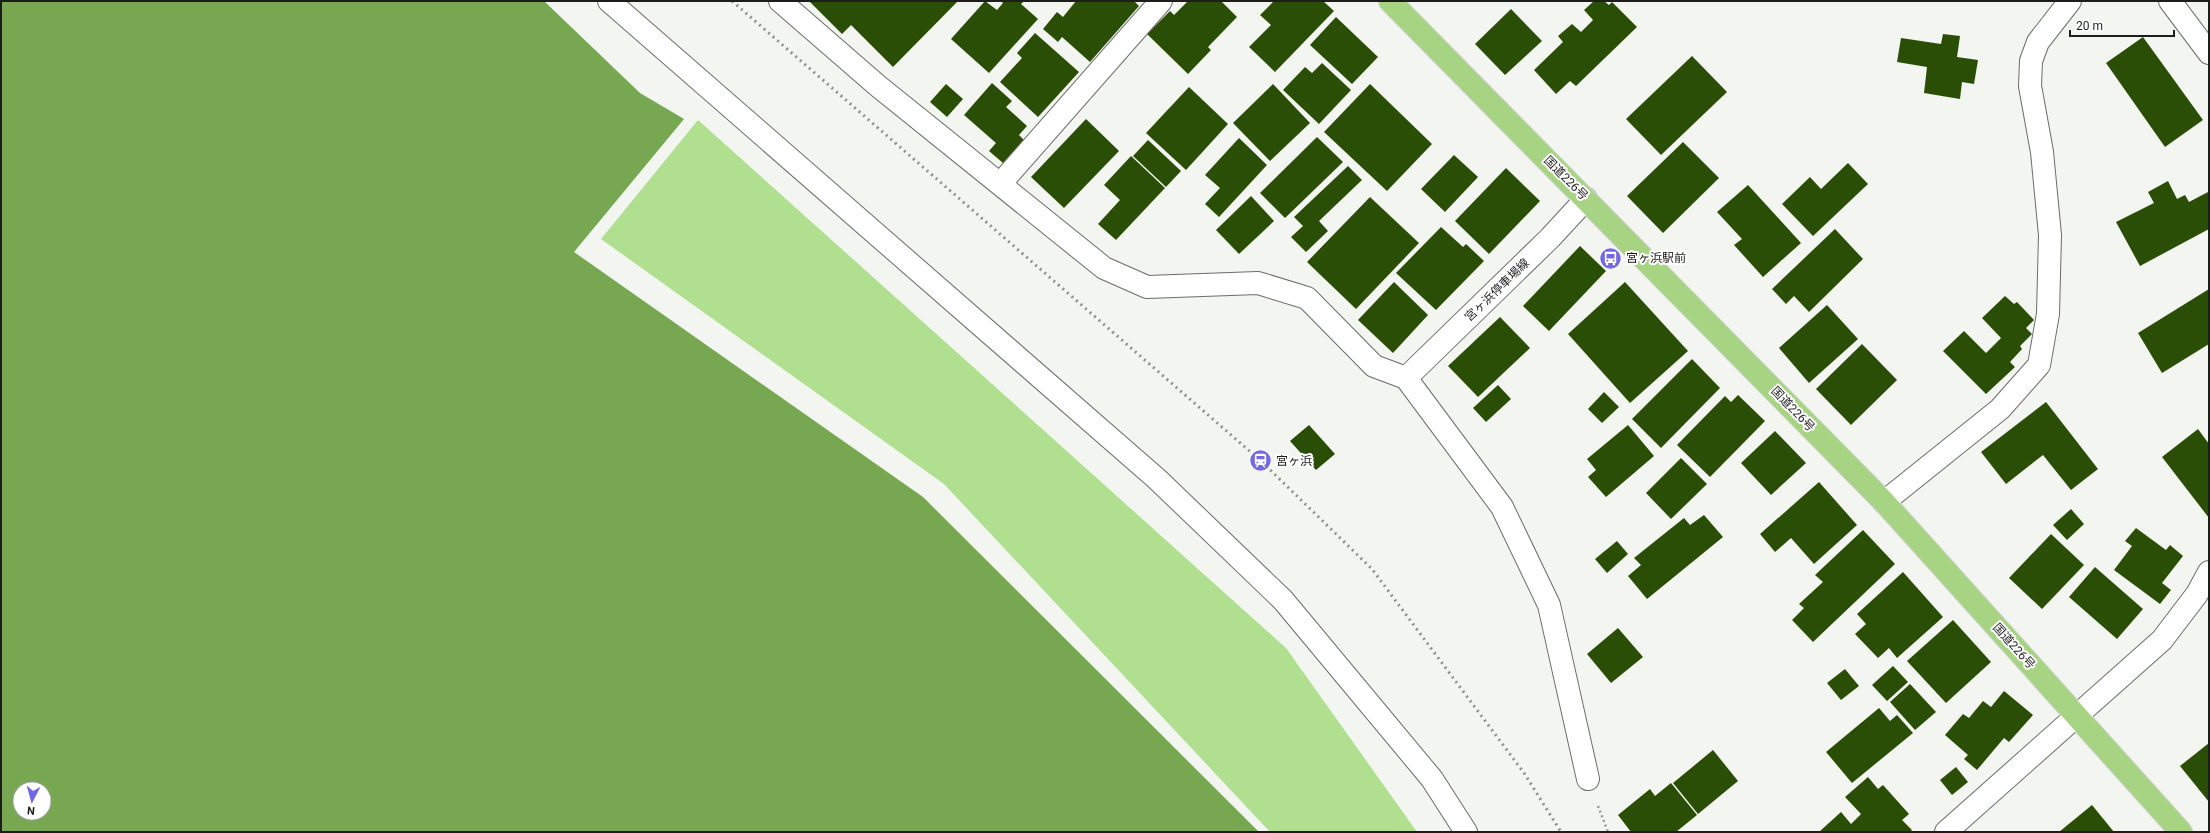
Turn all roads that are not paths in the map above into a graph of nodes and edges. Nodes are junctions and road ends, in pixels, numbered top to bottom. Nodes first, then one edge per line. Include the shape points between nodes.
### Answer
1 (609, 1) edge
2 (780, 1) edge
3 (1161, 1) edge
4 (1390, 1) edge
5 (2070, 1) edge
6 (2170, 1) edge
7 (2209, 53) edge
8 (1001, 183) junction
9 (1586, 199) junction
10 (1406, 378) junction
11 (1884, 502) junction
12 (2209, 572) edge
13 (2077, 714) junction
14 (1588, 779) dead end
15 (1466, 832) edge
16 (1946, 832) edge
17 (2181, 832) edge

1 - 15 street via 1217,534 1283,600 1351,680 1432,779
2 - 8 street via 878,86
3 - 8 street
4 - 9 highway, 国道226号
5 - 11 street via 2038,42 2031,61 2030,86 2042,152 2050,235 2048,314 2039,365 2000,409
6 - 7 street
8 - 10 street via 1104,268 1147,287 1258,283 1307,298 1374,366
9 - 10 street, 宮ヶ浜停車場線 via 1550,238
9 - 11 highway, 国道226号
10 - 14 street via 1502,507 1549,605
11 - 13 highway, 国道226号
12 - 13 street via 2197,594 2162,640
13 - 16 street
13 - 17 highway, 国道226号

